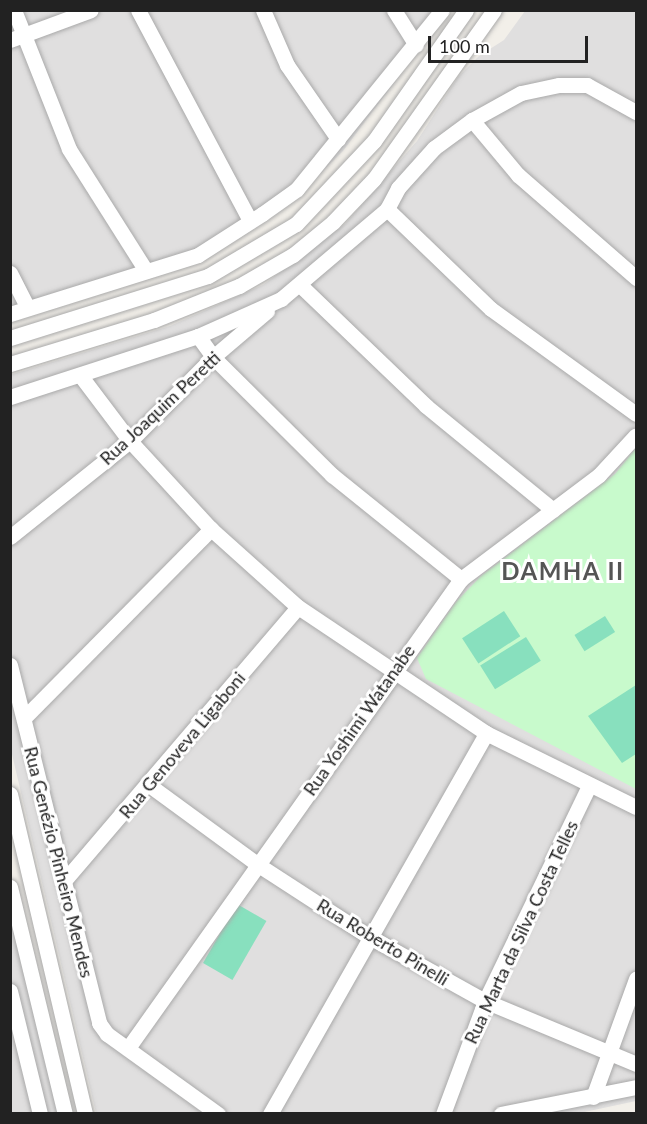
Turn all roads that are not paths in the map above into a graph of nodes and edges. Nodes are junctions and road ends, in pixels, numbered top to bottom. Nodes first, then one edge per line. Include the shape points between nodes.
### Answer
1 (14, 10) edge
2 (92, 10) edge
3 (138, 10) edge
4 (263, 10) edge
5 (394, 10) edge
6 (442, 10) edge
7 (466, 10) edge
8 (494, 10) edge
9 (16, 38) edge
10 (416, 45) junction
11 (636, 112) edge
12 (472, 120) junction
13 (338, 140) junction
14 (387, 209) junction
15 (250, 221) junction
16 (146, 272) junction
17 (10, 273) edge
18 (636, 278) edge
19 (300, 285) junction
20 (281, 299) junction
21 (28, 308) junction
22 (10, 314) edge
23 (198, 336) junction
24 (10, 338) edge
25 (213, 357) junction
26 (10, 364) edge
27 (80, 375) junction
28 (10, 397) edge
29 (636, 414) edge
30 (636, 435) edge
31 (129, 441) junction
32 (553, 510) junction
33 (211, 529) junction
34 (10, 537) edge
35 (461, 579) junction
36 (298, 607) junction
37 (10, 665) edge
38 (392, 672) junction
39 (24, 718) junction
40 (486, 734) junction
41 (149, 785) junction
42 (589, 786) junction
43 (10, 794) edge
44 (636, 807) edge
45 (14, 826) edge
46 (257, 864) junction
47 (64, 881) junction
48 (10, 887) edge
49 (368, 936) junction
50 (636, 979) edge
51 (10, 991) edge
52 (485, 1001) junction
53 (128, 1048) junction
54 (18, 1051) edge
55 (607, 1055) junction
56 (636, 1064) edge
57 (636, 1087) edge
58 (592, 1097) junction
59 (40, 1113) edge
60 (65, 1113) edge
61 (85, 1113) edge
62 (218, 1113) edge
63 (270, 1113) edge
64 (443, 1113) edge
65 (501, 1113) edge

1 - 9 street
2 - 9 street
3 - 15 street
4 - 13 street via 287,65
5 - 10 street
6 - 10 street
7 - 24 street via 374,141 296,224 208,276
8 - 26 street via 374,179 333,222 293,255 239,286 154,320
9 - 16 street via 69,149
10 - 13 street
11 - 12 street via 587,85 560,84 521,93
12 - 14 street via 434,148 398,188
12 - 18 street via 518,175
13 - 15 street via 297,189
14 - 19 street
14 - 29 street via 491,309
15 - 16 street via 198,255
16 - 21 street
17 - 21 street
19 - 20 street
19 - 32 street via 426,406
20 - 23 street
20 - 25 street, Rua Joaquim Peretti
21 - 22 street
23 - 25 street
23 - 27 street
25 - 31 street, Rua Joaquim Peretti
25 - 35 street via 332,475
27 - 28 street
27 - 31 street
30 - 32 street, Rua Yoshimi Watanabe via 599,475
31 - 33 street
31 - 34 street, Rua Joaquim Peretti
32 - 35 street, Rua Yoshimi Watanabe
33 - 36 street
33 - 39 street
35 - 38 street, Rua Yoshimi Watanabe
36 - 38 street
36 - 41 street, Rua Genoveva Ligaboni
37 - 39 street, Rua Genézio Pinheiro Mendes
38 - 40 street
38 - 46 street, Rua Yoshimi Watanabe
39 - 47 street, Rua Genézio Pinheiro Mendes
40 - 42 street
40 - 49 street
41 - 46 street, Rua Roberto Pinelli
41 - 47 street, Rua Genoveva Ligaboni
42 - 44 street
42 - 52 street, Rua Marta da Silva Costa Telles
43 - 45 street
45 - 61 street
46 - 49 street, Rua Roberto Pinelli
46 - 53 street, Rua Yoshimi Watanabe
47 - 53 street, Rua Genézio Pinheiro Mendes via 99,1023
48 - 60 street
49 - 52 street, Rua Roberto Pinelli
49 - 63 street
50 - 55 street
51 - 54 street
52 - 55 street, Rua Roberto Pinelli
52 - 64 street, Rua Marta da Silva Costa Telles
53 - 62 street
54 - 59 street
55 - 56 street, Rua Roberto Pinelli
55 - 58 street
57 - 58 street
58 - 65 street

